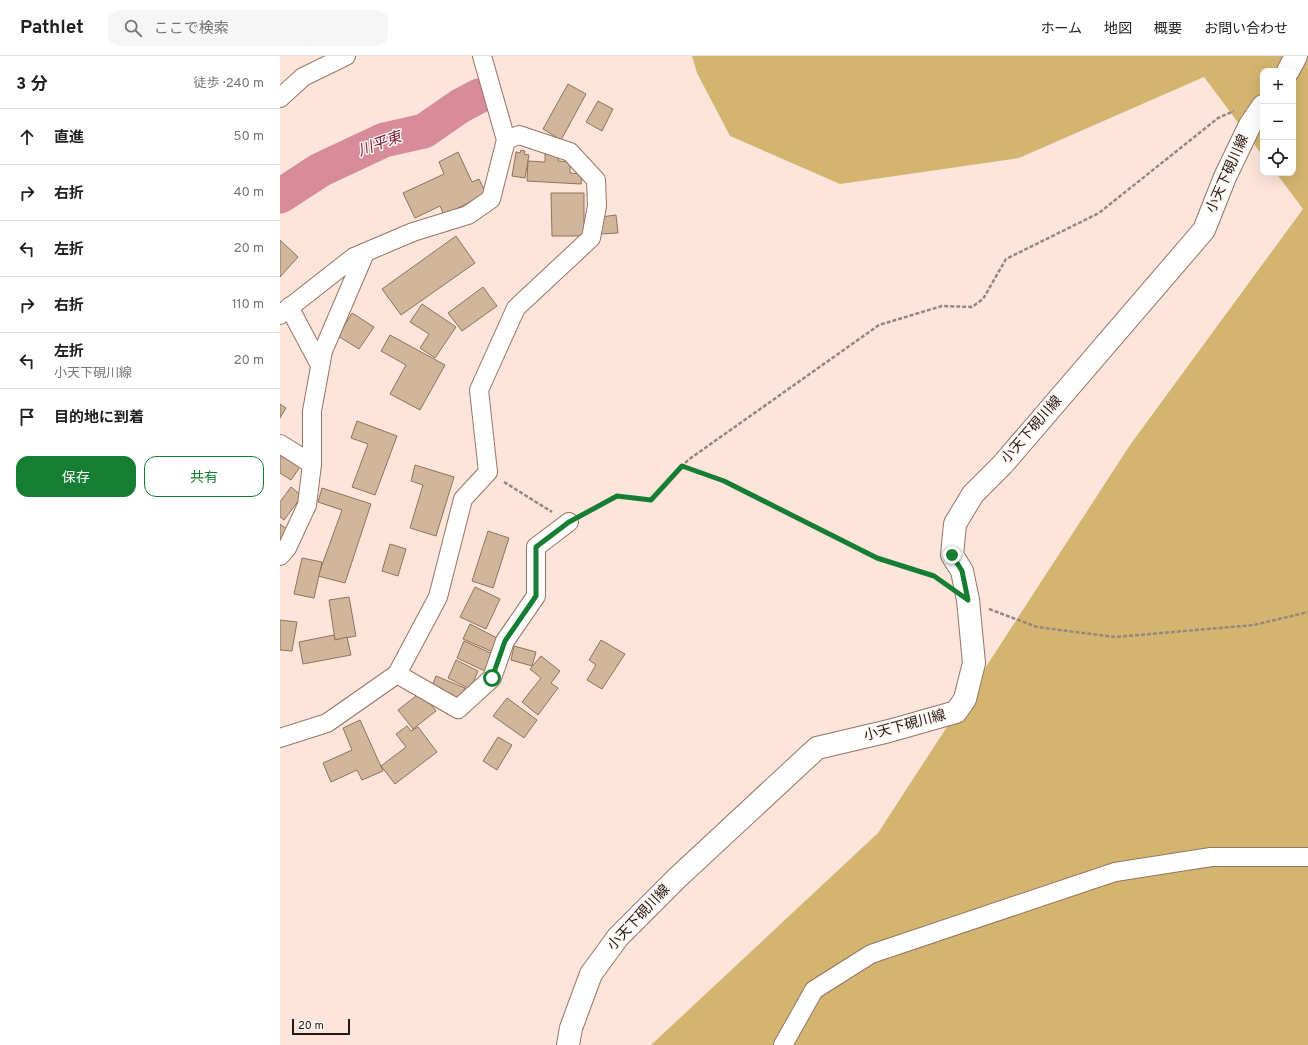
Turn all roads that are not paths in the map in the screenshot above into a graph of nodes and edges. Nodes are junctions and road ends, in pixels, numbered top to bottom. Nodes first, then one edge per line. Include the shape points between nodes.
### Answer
1 (346, 56) edge
2 (482, 56) edge
3 (1296, 56) edge
4 (1290, 68) edge
5 (280, 98) edge
6 (1260, 110) edge
7 (506, 140) junction
8 (364, 253) junction
9 (284, 311) edge
10 (320, 365) junction
11 (280, 444) edge
12 (312, 464) junction
13 (569, 522) road end
14 (280, 556) edge
15 (397, 674) junction
16 (280, 738) edge
17 (1308, 857) edge
18 (568, 1045) edge
19 (783, 1045) edge

1 - 5 street via 303,77
2 - 7 street
3 - 4 main road
6 - 18 main road, 小天下硯川線 via 1243,138 1204,230 1003,464 973,494 955,524 952,555 962,571 968,600 974,663 965,699 956,712 889,732 817,748 676,879 618,937 591,974 571,1028
7 - 8 street via 491,199 468,215 413,232
7 - 15 street via 519,135 570,152 596,180 597,206 591,238 516,308 479,390 488,472 463,499 438,597
8 - 9 street via 354,257
8 - 10 street via 323,351
9 - 10 street
10 - 12 street via 312,411
11 - 12 street
12 - 14 street via 307,505 287,548
13 - 15 street via 536,547 536,596 505,641 492,678 458,709
15 - 16 street via 327,723
17 - 19 street via 1211,857 1115,872 871,954 814,990

